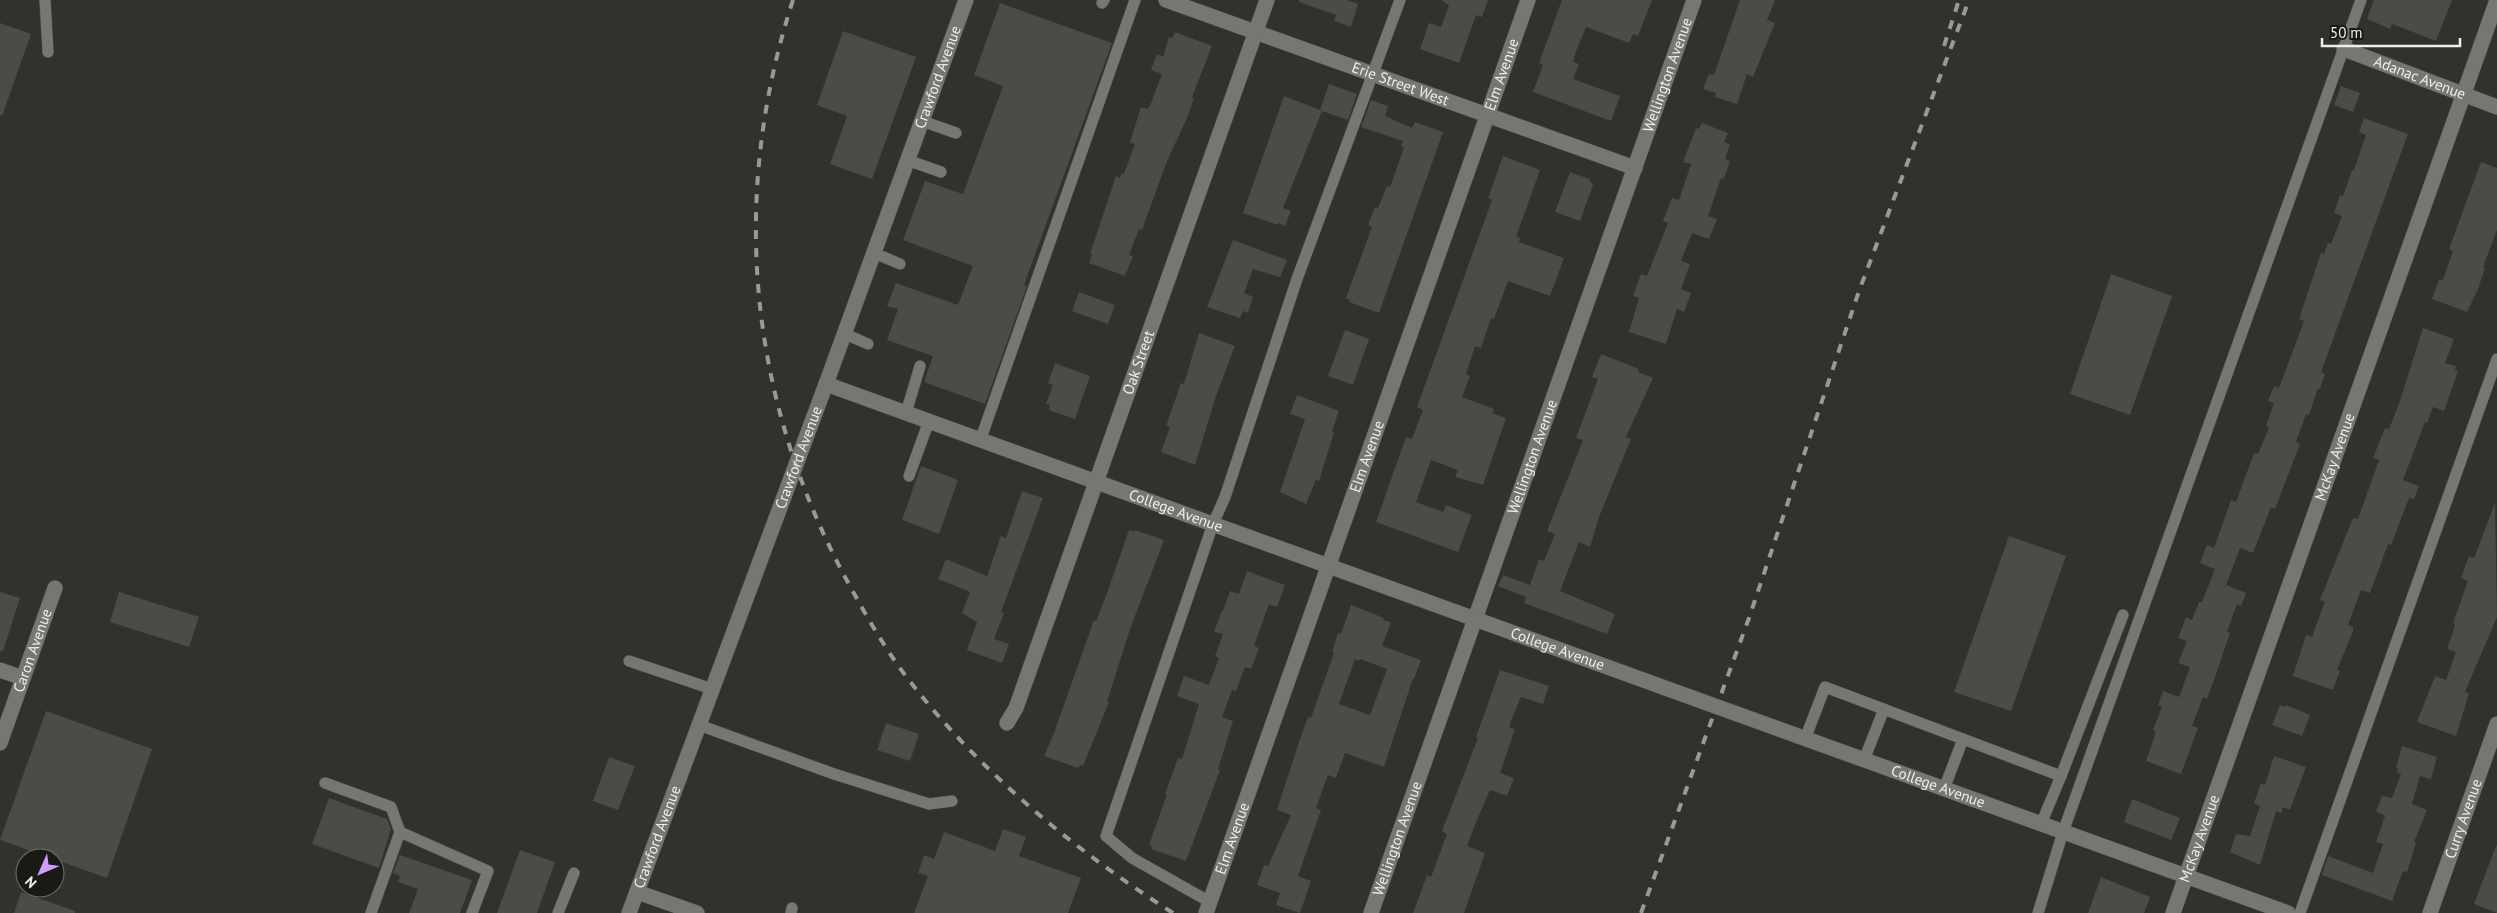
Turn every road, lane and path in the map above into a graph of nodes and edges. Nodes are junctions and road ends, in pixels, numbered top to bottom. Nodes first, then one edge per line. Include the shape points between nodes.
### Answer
1 (45, 0) edge
2 (966, 0) edge
3 (1135, 0) edge
4 (1166, 0) edge
5 (1267, 0) edge
6 (1400, 0) edge
7 (1528, 0) edge
8 (1694, 0) edge
9 (2361, 0) edge
10 (2497, 0) edge
11 (1255, 32) junction
12 (2344, 49) junction
13 (48, 52) dead end
14 (1374, 75) junction
15 (2463, 95) junction
16 (2497, 107) edge
17 (1487, 115) junction
18 (922, 121) junction
19 (956, 133) dead end
20 (907, 160) junction
21 (1635, 168) junction
22 (942, 172) dead end
23 (874, 253) junction
24 (900, 264) dead end
25 (845, 334) junction
26 (868, 344) dead end
27 (2497, 359) edge
28 (920, 366) dead end
29 (826, 384) junction
30 (906, 413) junction
31 (929, 421) junction
32 (980, 441) junction
33 (909, 476) dead end
34 (1096, 482) junction
35 (1213, 524) junction
36 (1328, 567) junction
37 (55, 588) dead end
38 (2123, 615) dead end
39 (1474, 620) junction
40 (629, 661) dead end
41 (0, 670) edge
42 (23, 678) junction
43 (712, 689) junction
44 (1884, 709) junction
45 (1007, 723) dead end
46 (699, 725) junction
47 (2497, 725) edge
48 (1805, 739) junction
49 (1963, 739) junction
50 (0, 743) edge
51 (1864, 760) junction
52 (2061, 776) junction
53 (325, 783) dead end
54 (1944, 789) junction
55 (952, 801) dead end
56 (2041, 824) junction
57 (400, 832) junction
58 (2063, 832) junction
59 (574, 873) dead end
60 (2186, 876) junction
61 (637, 892) junction
62 (1208, 907) edge
63 (371, 913) edge
64 (472, 913) edge
65 (558, 913) edge
66 (629, 913) edge
67 (697, 913) edge
68 (1370, 913) edge
69 (2038, 913) edge
70 (2172, 913) edge
71 (2288, 913) edge
72 (2300, 913) edge
73 (2430, 913) edge

1 - 13 lane
2 - 18 street, Crawford Avenue
3 - 32 lane
4 - 11 street, Erie Street West
5 - 11 street, Oak Street
6 - 14 lane
7 - 17 street, Elm Avenue
8 - 21 street, Wellington Avenue
9 - 12 lane
10 - 15 street, McKay Avenue
11 - 14 street, Erie Street West
11 - 34 street, Oak Street
12 - 15 street, Adanac Avenue
12 - 58 lane
14 - 17 street, Erie Street West
14 - 35 lane via 1297,279 1225,497
15 - 16 street, Adanac Avenue
15 - 60 street, McKay Avenue
17 - 21 street, Erie Street West
17 - 36 street, Elm Avenue
18 - 19 lane
18 - 20 street, Crawford Avenue
20 - 22 lane
20 - 23 street, Crawford Avenue
21 - 39 street, Wellington Avenue
23 - 24 lane
23 - 25 street, Crawford Avenue
25 - 26 lane
25 - 29 street, Crawford Avenue
27 - 72 lane
28 - 30 lane
29 - 30 street, College Avenue
29 - 43 street, Crawford Avenue
30 - 31 street, College Avenue
31 - 32 street, College Avenue
31 - 33 lane
32 - 34 street, College Avenue
34 - 35 street, College Avenue
34 - 45 street, Oak Street via 1016,708
35 - 36 street, College Avenue
35 - 62 lane via 1106,836 1132,858
36 - 39 street, College Avenue
36 - 62 street, Elm Avenue
37 - 42 street, Caron Avenue
38 - 52 lane
39 - 48 street, College Avenue, bridge
39 - 68 street, Wellington Avenue
40 - 43 lane
41 - 42 street
42 - 50 street, Caron Avenue
43 - 46 street, Crawford Avenue
44 - 48 lane via 1825,687
44 - 49 lane
44 - 51 lane
46 - 55 lane via 929,804
46 - 61 street, Crawford Avenue
47 - 73 street, Curry Avenue
48 - 51 street, College Avenue
49 - 52 lane
49 - 54 lane
51 - 54 street, College Avenue
52 - 56 lane
53 - 57 lane via 391,807
54 - 56 street, College Avenue
56 - 58 street, College Avenue
57 - 63 lane
57 - 64 lane via 488,871
58 - 60 street, College Avenue
58 - 69 lane
59 - 65 lane
60 - 70 street, McKay Avenue
60 - 71 street, College Avenue
61 - 66 street, Crawford Avenue
61 - 67 street

